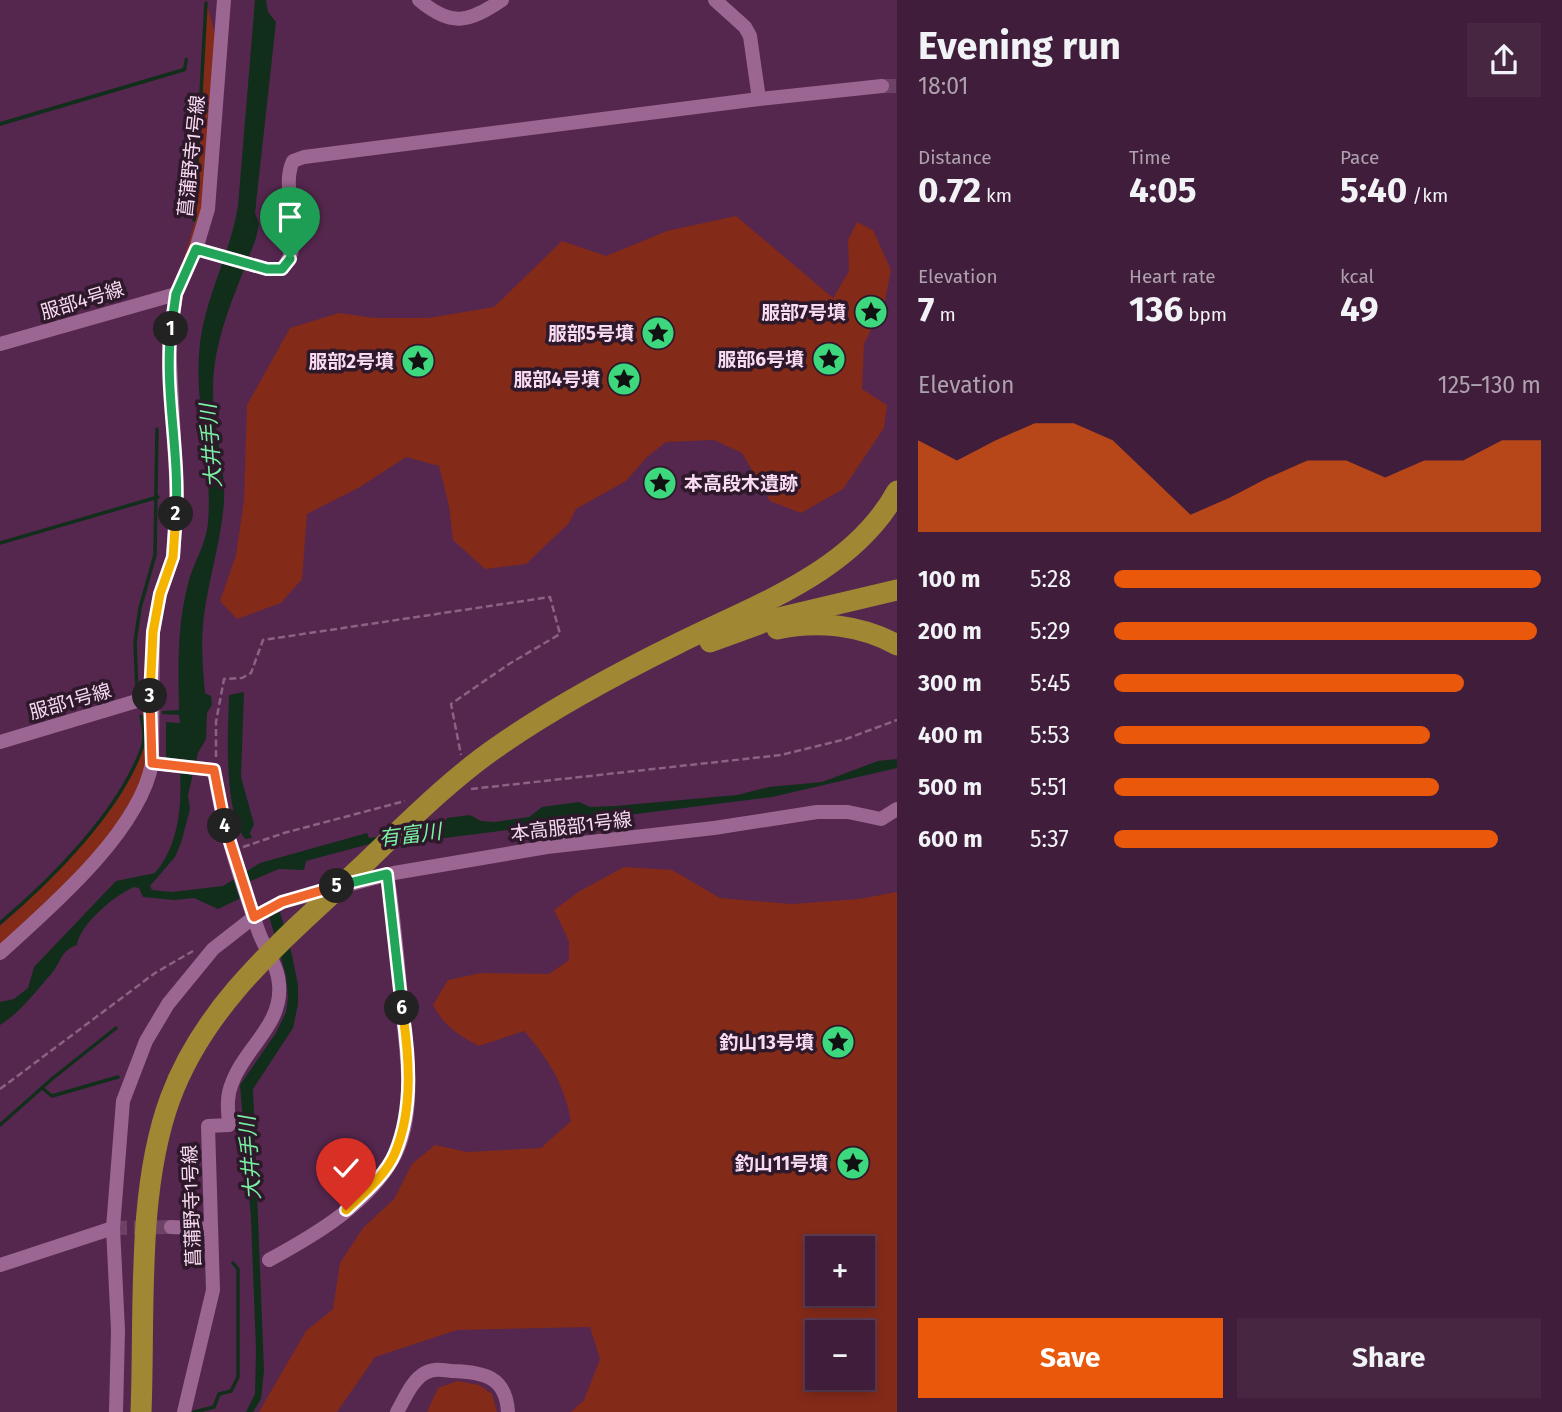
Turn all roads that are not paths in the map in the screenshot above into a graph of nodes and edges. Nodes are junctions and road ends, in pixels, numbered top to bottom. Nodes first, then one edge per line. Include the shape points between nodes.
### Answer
1 (223, 0) edge
2 (419, 0) edge
3 (502, 0) edge
4 (715, 0) edge
5 (882, 86) tunnel mouth
6 (759, 99) junction
7 (202, 251) junction
8 (176, 294) junction
9 (0, 344) edge
10 (897, 491) edge
11 (897, 578) edge
12 (897, 590) edge
13 (739, 615) junction
14 (897, 645) edge
15 (681, 653) junction
16 (150, 697) junction
17 (0, 742) edge
18 (502, 748) junction
19 (156, 763) junction
20 (897, 809) edge
21 (881, 819) junction
22 (897, 825) edge
23 (387, 874) junction
24 (253, 913) junction
25 (0, 953) edge
26 (256, 971) junction
27 (171, 1227) tunnel mouth
28 (113, 1228) junction
29 (209, 1229) junction
30 (269, 1260) dead end
31 (0, 1265) edge
32 (116, 1412) edge
33 (141, 1412) edge
34 (148, 1412) edge
35 (184, 1412) edge
36 (397, 1412) edge
37 (508, 1412) edge

1 - 7 street, 菖蒲野寺1号線
2 - 3 street via 449,20 467,18
4 - 6 street via 750,36
5 - 6 street
6 - 7 street via 293,160 289,170 295,223 290,259 282,269
7 - 8 street, 菖蒲野寺1号線
8 - 9 street, 服部4号線
8 - 16 street, 菖蒲野寺1号線 via 168,362 176,437 173,557 153,632
10 - 13 highway via 842,556
11 - 13 highway
12 - 15 highway via 770,620
13 - 18 highway via 594,687
14 - 15 highway via 857,628 819,625 782,628
15 - 18 highway via 599,692
16 - 17 street, 服部1号線
16 - 19 street, 菖蒲野寺1号線
18 - 26 highway
19 - 24 street via 209,769
19 - 25 street via 113,838 62,895
20 - 21 street
21 - 22 street, 本高服部1号線
21 - 23 street, 本高服部1号線 via 817,812 547,847
23 - 24 street, 本高服部1号線
23 - 30 street via 408,1049 407,1108 395,1154 346,1210 312,1237
24 - 28 street, 本高服部1号線 via 213,949 146,1041 123,1101
24 - 29 street, 菖蒲野寺1号線 via 276,971 279,1000 275,1017 232,1080 229,1125 208,1126
26 - 33 highway via 202,1031 160,1133 148,1204
26 - 34 highway via 195,1060 168,1135 156,1205
27 - 29 street
28 - 31 street
28 - 32 street, 本高服部1号線
29 - 35 street, 菖蒲野寺1号線 via 214,1290
36 - 37 street via 418,1379 435,1370 476,1372 494,1378 505,1392

